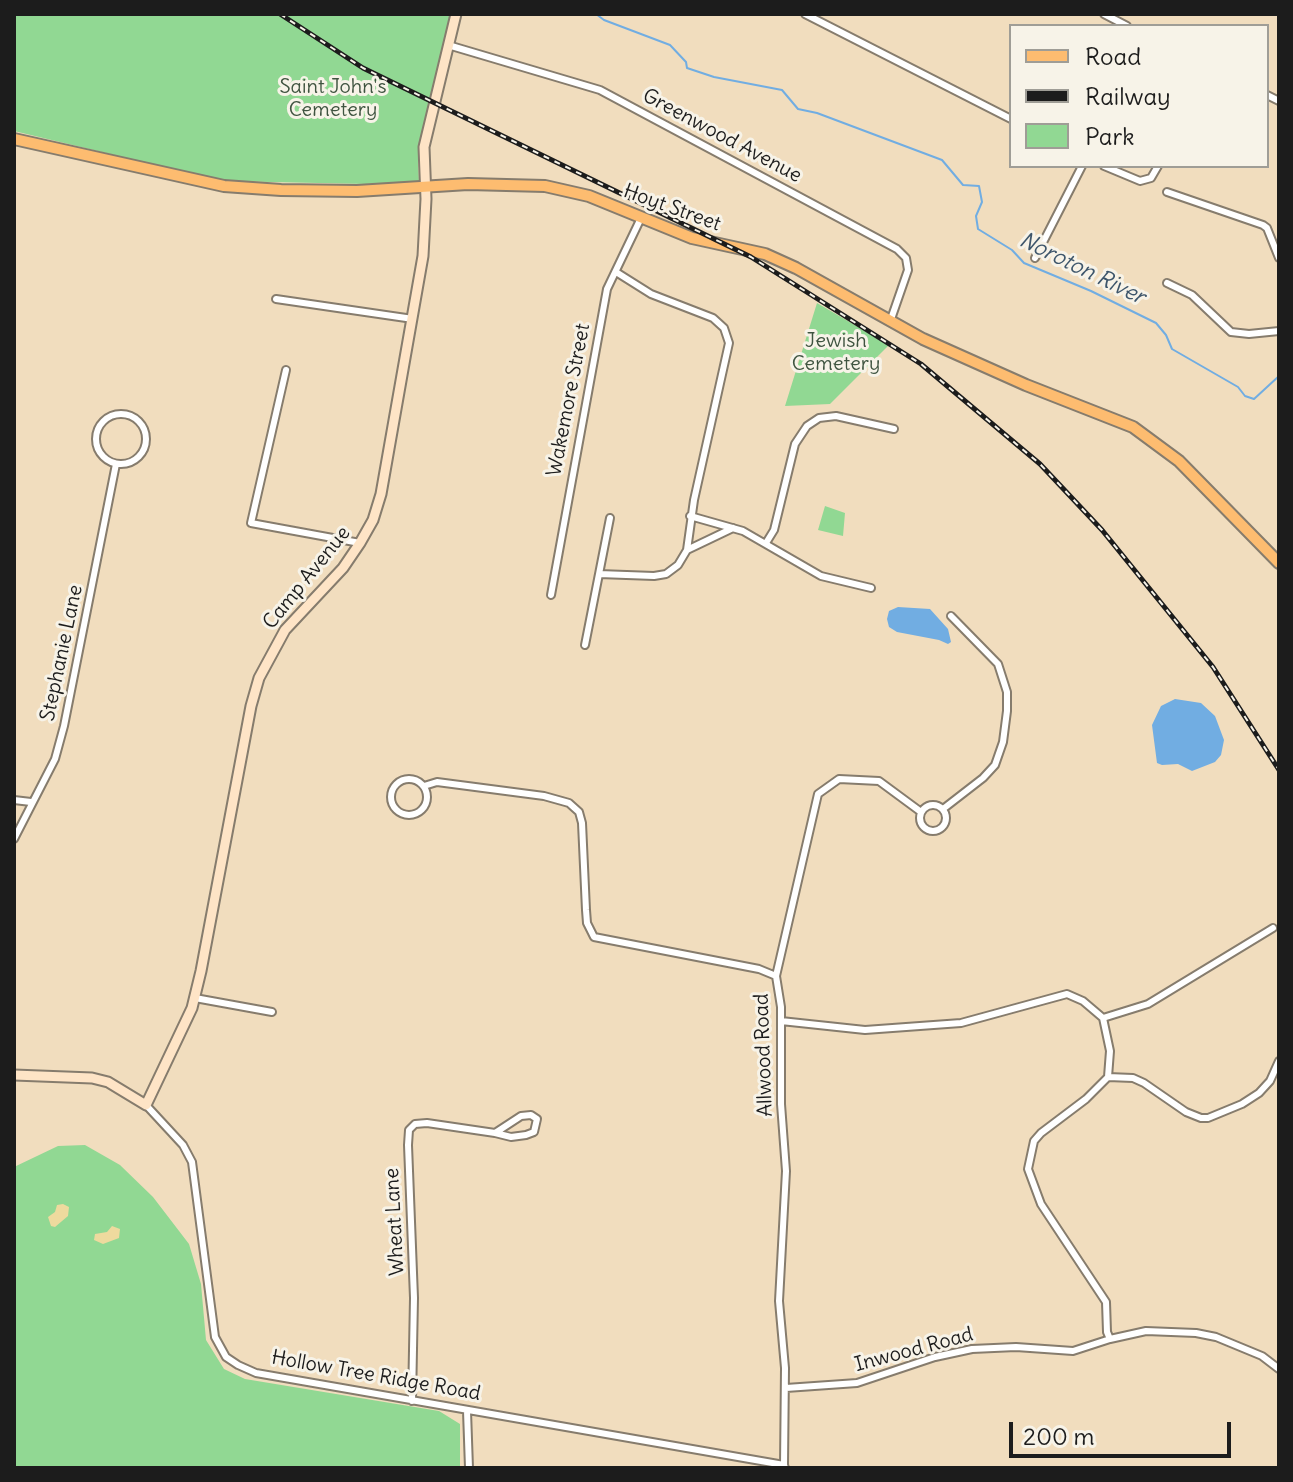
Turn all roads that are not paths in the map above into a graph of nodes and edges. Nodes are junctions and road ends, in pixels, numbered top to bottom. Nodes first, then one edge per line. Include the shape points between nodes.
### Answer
1 (456, 14) edge
2 (805, 14) edge
3 (1104, 14) edge
4 (1123, 24) edge
5 (448, 45) junction
6 (1009, 118) edge
7 (14, 139) edge
8 (1081, 168) edge
9 (1109, 168) edge
10 (1157, 168) edge
11 (425, 185) junction
12 (1167, 192) dead end
13 (641, 218) junction
14 (1035, 258) dead end
15 (1279, 258) edge
16 (616, 272) junction
17 (1167, 283) dead end
18 (276, 299) dead end
19 (413, 319) junction
20 (890, 322) junction
21 (1279, 331) edge
22 (286, 370) dead end
23 (894, 429) dead end
24 (116, 464) junction
25 (690, 516) junction
26 (610, 518) dead end
27 (733, 528) junction
28 (360, 543) junction
29 (766, 543) junction
30 (687, 550) junction
31 (1279, 563) edge
32 (599, 574) junction
33 (871, 588) dead end
34 (551, 595) dead end
35 (951, 616) dead end
36 (585, 645) dead end
37 (424, 786) junction
38 (14, 800) edge
39 (31, 802) junction
40 (943, 809) junction
41 (921, 812) junction
42 (14, 839) edge
43 (1273, 928) dead end
44 (776, 976) junction
45 (195, 998) junction
46 (272, 1012) dead end
47 (1103, 1018) junction
48 (781, 1021) junction
49 (1279, 1061) edge
50 (14, 1075) edge
51 (1108, 1077) junction
52 (146, 1105) junction
53 (495, 1133) junction
54 (1110, 1339) junction
55 (1279, 1369) edge
56 (786, 1388) junction
57 (412, 1401) junction
58 (467, 1411) junction
59 (785, 1466) edge
60 (469, 1468) edge

1 - 5 street, Camp Avenue
2 - 6 street
3 - 4 street
5 - 11 street, Camp Avenue via 424,147
5 - 20 street, Greenwood Avenue via 600,90 892,246 904,254 908,270
7 - 11 main road, Hoyt Street via 224,186 357,191
8 - 14 street
9 - 10 street via 1140,181 1151,178
11 - 13 main road, Hoyt Street via 553,187
11 - 19 street, Camp Avenue via 423,256
12 - 15 street via 1263,225
13 - 16 street, Wakemore Street
13 - 20 main road, Hoyt Street via 702,241 777,259
16 - 25 street via 651,294 713,318 728,334
16 - 34 street, Wakemore Street via 605,299
17 - 21 street via 1192,295 1231,332
18 - 19 street
19 - 28 street, Camp Avenue via 381,494
20 - 31 main road, Hoyt Street via 1133,427 1179,461
22 - 28 street via 251,523
23 - 29 street via 836,416 807,426 795,444 774,530
24 - 24 street via 95,438 102,422 118,413 136,419 145,443 135,461
24 - 39 street, Stephanie Lane via 64,726 55,759
25 - 27 street
25 - 30 street
26 - 32 street
27 - 29 street
27 - 30 street
28 - 45 street, Camp Avenue via 285,630 259,678
29 - 33 street via 821,576
30 - 32 street via 666,574
32 - 36 street
35 - 40 street via 998,664 1007,711 995,765
37 - 37 street, Allwood Road via 408,778 396,783 390,798 394,809 409,815 420,812 426,802
37 - 44 street, Allwood Road via 437,782 569,803 582,823 587,923 594,937
38 - 39 street
39 - 42 street, Stephanie Lane
40 - 41 street via 931,805
40 - 41 street via 945,824 934,832 922,826
41 - 44 street via 879,781 839,779 818,794
43 - 47 street via 1148,1004
44 - 48 street, Allwood Road
45 - 46 street
45 - 52 street, Camp Avenue
47 - 48 street via 1067,994 961,1023 865,1030
47 - 51 street via 1110,1051
48 - 56 street, Allwood Road via 786,1171 779,1301
49 - 51 street via 1259,1093 1208,1118 1186,1112 1133,1078
50 - 52 street, Hollow Tree Ridge Road via 92,1078
51 - 54 street via 1034,1141 1028,1169 1041,1204 1106,1302
52 - 57 street, Hollow Tree Ridge Road via 192,1162 215,1337 226,1357 256,1373
53 - 53 street, Wheat Lane via 521,1116 537,1119 534,1132 526,1135
53 - 57 street, Wheat Lane via 427,1123 409,1130
54 - 55 street, Inwood Road via 1146,1331 1196,1333 1235,1344
54 - 56 street, Inwood Road via 1073,1351 972,1349 857,1383
56 - 59 street, Allwood Road
57 - 58 street, Hollow Tree Ridge Road
58 - 59 street, Hollow Tree Ridge Road
58 - 60 street

